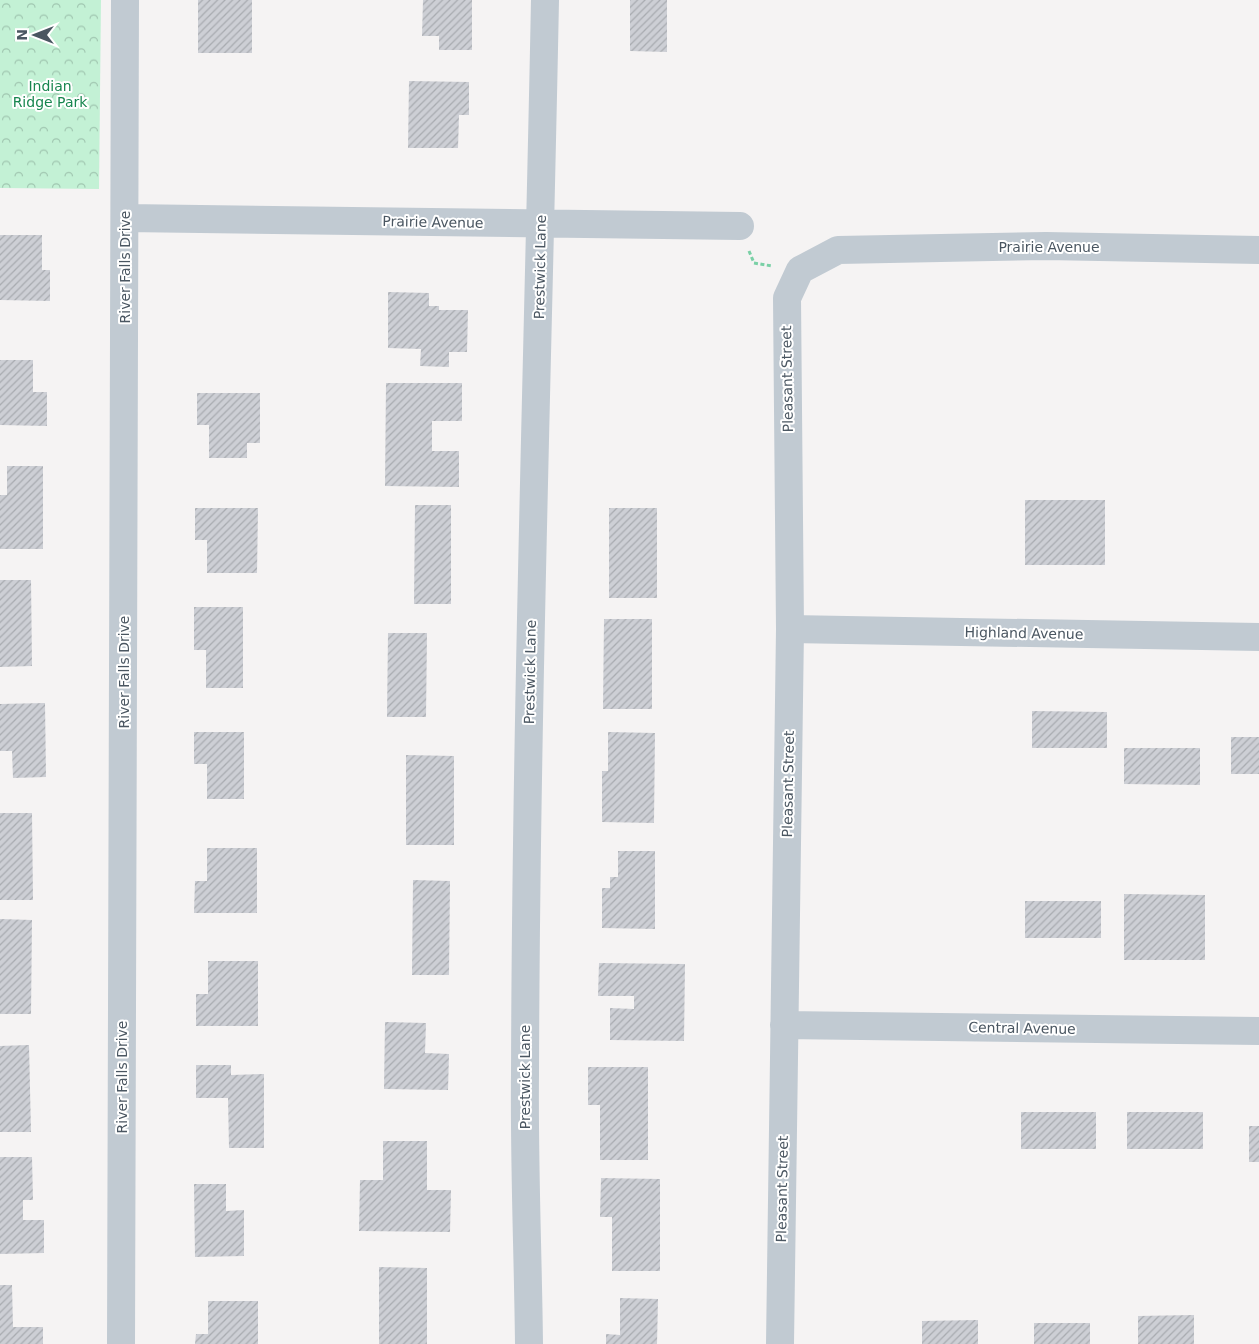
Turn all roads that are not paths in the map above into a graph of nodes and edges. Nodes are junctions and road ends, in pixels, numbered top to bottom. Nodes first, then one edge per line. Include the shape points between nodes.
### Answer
1 (126, 0) edge
2 (545, 0) edge
3 (126, 218) junction
4 (541, 223) junction
5 (740, 226) road end
6 (1259, 250) edge
7 (800, 270) joint
8 (790, 630) junction
9 (1259, 637) edge
10 (784, 1025) junction
11 (1259, 1031) edge
12 (121, 1344) edge
13 (529, 1344) edge
14 (780, 1344) edge

1 - 3 street, River Falls Drive
2 - 4 street, Prestwick Lane
3 - 4 street, Prairie Avenue
3 - 12 street, River Falls Drive
4 - 5 street, Prairie Avenue
4 - 13 street, Prestwick Lane via 528,762 525,1078
6 - 7 street, Prairie Avenue via 1046,246 838,250
7 - 8 street, Pleasant Street via 787,298
8 - 9 street, Highland Avenue
8 - 10 street, Pleasant Street
10 - 11 street, Central Avenue
10 - 14 street, Pleasant Street

